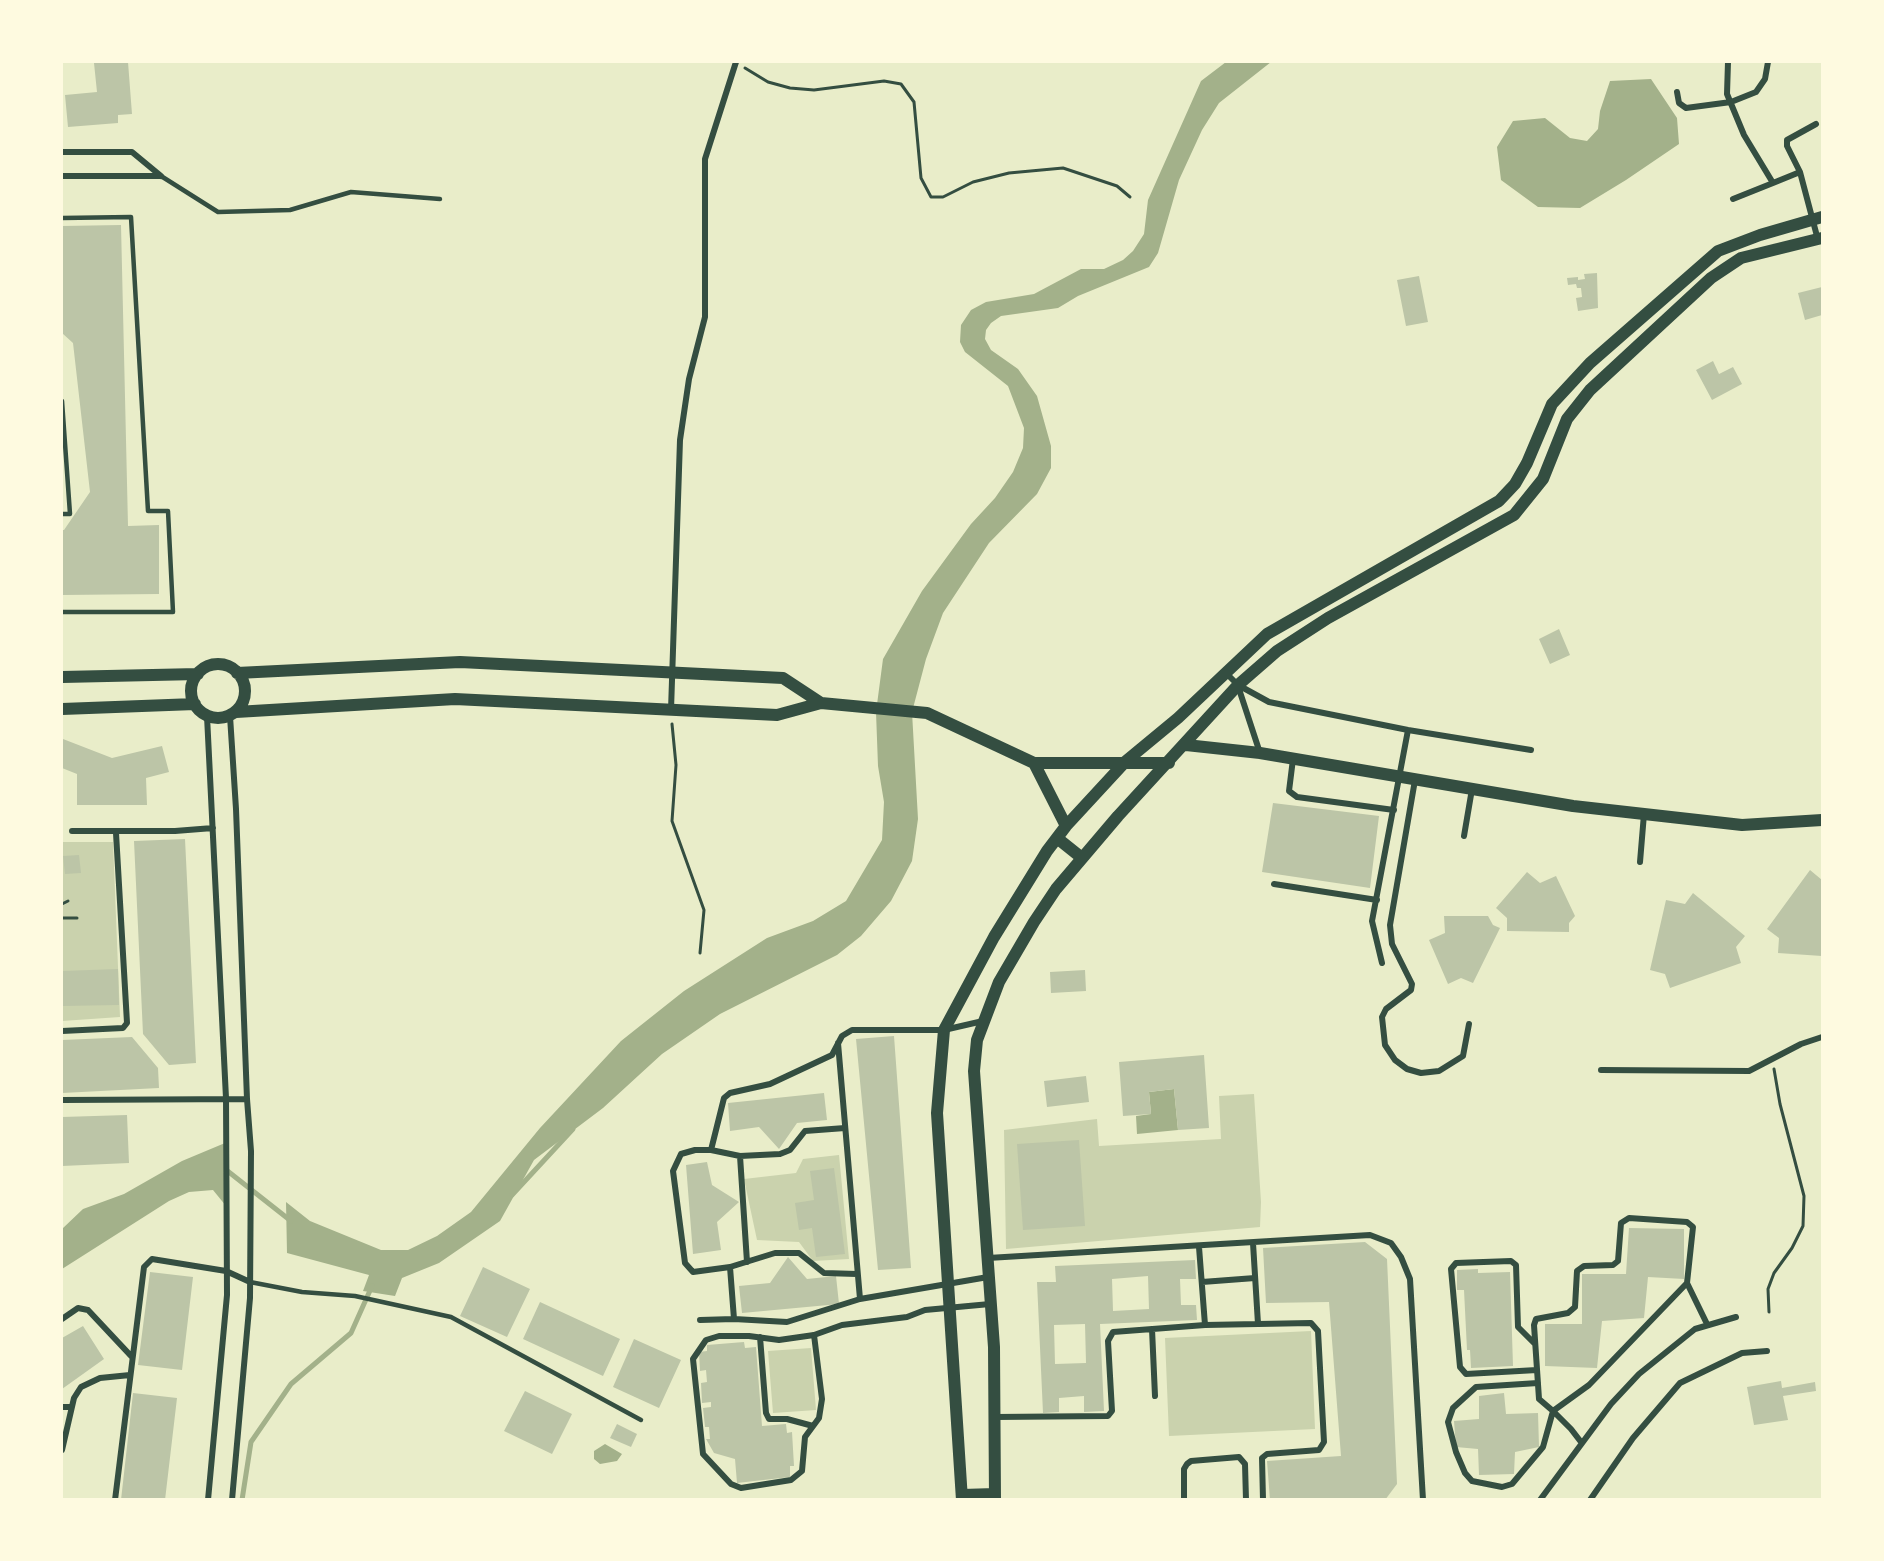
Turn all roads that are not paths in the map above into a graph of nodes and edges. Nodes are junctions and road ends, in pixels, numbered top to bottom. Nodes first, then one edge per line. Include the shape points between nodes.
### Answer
1 (736, 62) edge
2 (1728, 62) edge
3 (1768, 62) edge
4 (1677, 92) dead end
5 (1731, 102) junction
6 (1816, 124) dead end
7 (62, 152) edge
8 (1800, 172) junction
9 (62, 176) edge
10 (161, 176) junction
11 (1773, 183) junction
12 (440, 199) dead end
13 (1733, 199) dead end
14 (62, 218) edge
15 (1817, 218) edge
16 (1820, 239) edge
17 (1716, 253) junction
18 (1726, 268) junction
19 (1624, 333) junction
20 (1636, 348) junction
21 (1562, 393) junction
22 (62, 401) edge
23 (1575, 409) junction
24 (1527, 463) junction
25 (1543, 479) junction
26 (1490, 506) junction
27 (62, 514) edge
28 (1503, 522) junction
29 (1442, 535) junction
30 (1451, 549) junction
31 (62, 612) edge
32 (1295, 619) junction
33 (1305, 633) junction
34 (1225, 672) junction
35 (237, 673) junction
36 (198, 674) junction
37 (671, 674) junction
38 (62, 676) edge
39 (1238, 685) junction
40 (820, 703) junction
41 (195, 704) junction
42 (62, 708) edge
43 (670, 711) junction
44 (233, 714) junction
45 (207, 716) junction
46 (1408, 730) junction
47 (1186, 745) junction
48 (1532, 750) dead end
49 (1260, 753) junction
50 (1293, 759) junction
51 (1126, 761) junction
52 (1034, 763) junction
53 (1169, 763) junction
54 (1400, 778) junction
55 (1415, 780) junction
56 (1472, 789) junction
57 (1394, 810) junction
58 (1644, 814) junction
59 (1822, 820) edge
60 (1066, 826) junction
61 (213, 828) junction
62 (72, 831) dead end
63 (116, 832) junction
64 (1464, 836) dead end
65 (1057, 838) junction
66 (1082, 858) junction
67 (1640, 862) dead end
68 (1274, 884) dead end
69 (1377, 900) junction
70 (1382, 963) dead end
71 (984, 1021) junction
72 (1469, 1024) dead end
73 (944, 1030) junction
74 (62, 1031) edge
75 (1822, 1037) edge
76 (838, 1043) junction
77 (1601, 1070) dead end
78 (226, 1098) junction
79 (246, 1099) junction
80 (62, 1100) edge
81 (845, 1128) junction
82 (711, 1150) junction
83 (740, 1156) junction
84 (1253, 1243) junction
85 (1199, 1247) junction
86 (988, 1258) junction
87 (747, 1262) junction
88 (730, 1267) junction
89 (226, 1271) junction
90 (857, 1274) junction
91 (988, 1277) junction
92 (1255, 1278) junction
93 (250, 1282) junction
94 (1202, 1282) junction
95 (1687, 1283) junction
96 (949, 1284) junction
97 (860, 1299) junction
98 (990, 1304) junction
99 (950, 1308) junction
100 (1736, 1317) dead end
101 (62, 1319) edge
102 (734, 1319) junction
103 (700, 1320) dead end
104 (1258, 1324) junction
105 (1707, 1324) junction
106 (1205, 1325) junction
107 (1152, 1329) junction
108 (814, 1335) junction
109 (760, 1337) junction
110 (1535, 1344) junction
111 (1767, 1351) dead end
112 (132, 1357) junction
113 (1537, 1370) junction
114 (130, 1375) junction
115 (1538, 1383) junction
116 (1155, 1396) dead end
117 (62, 1407) edge
118 (71, 1407) junction
119 (1553, 1412) junction
120 (995, 1417) junction
121 (641, 1420) dead end
122 (813, 1425) junction
123 (1581, 1442) junction
124 (62, 1450) edge
125 (962, 1497) edge
126 (995, 1497) edge
127 (115, 1500) edge
128 (208, 1500) edge
129 (232, 1500) edge
130 (1184, 1500) edge
131 (1246, 1500) edge
132 (1263, 1500) edge
133 (1423, 1500) edge
134 (1540, 1500) edge
135 (1590, 1500) edge

1 - 37 street via 705,159 705,317 688,379 680,440
2 - 5 street via 1727,94
3 - 5 street via 1765,79 1756,92
4 - 5 street via 1679,103 1686,108
5 - 11 street via 1744,135
6 - 8 street via 1787,140
7 - 10 street via 132,152
8 - 11 street
8 - 15 street
9 - 10 street
10 - 12 lane via 218,212 290,210 351,192
11 - 13 street
14 - 31 lane via 131,217 148,511 168,511 172,612
15 - 16 street
15 - 17 main road
16 - 18 main road via 1741,258
17 - 18 main road
17 - 19 main road
18 - 20 main road
19 - 20 main road
19 - 21 main road
20 - 23 main road
21 - 23 main road
21 - 24 main road via 1552,404
22 - 27 lane via 70,514
23 - 25 main road via 1567,419
24 - 25 main road
24 - 26 main road via 1515,484
25 - 28 main road via 1514,515
26 - 28 main road
26 - 29 main road
28 - 30 main road
29 - 30 main road
29 - 32 main road
30 - 33 main road
32 - 33 main road
32 - 34 main road via 1267,634
33 - 39 main road
34 - 39 street
34 - 51 main road
35 - 36 main road via 215,665
35 - 37 main road via 460,662
35 - 44 main road via 243,680 245,697
36 - 38 main road
36 - 41 main road via 192,689
37 - 40 main road via 783,678
37 - 43 street
39 - 46 street via 1269,702
39 - 47 main road
39 - 49 street
40 - 43 main road via 777,715
40 - 52 main road via 927,713
41 - 42 main road
41 - 45 main road
43 - 44 main road via 455,699
44 - 45 main road via 222,718
44 - 79 street
45 - 61 street
46 - 48 street
46 - 54 street
47 - 49 main road
47 - 53 main road
49 - 50 main road
50 - 54 main road
50 - 57 street via 1289,791 1297,797
51 - 52 main road
51 - 53 main road
51 - 60 main road
52 - 60 main road
53 - 66 main road
54 - 55 main road
54 - 57 street
55 - 56 main road
55 - 72 street via 1390,925 1392,944 1412,984 1411,990 1382,1017 1385,1045 1407,1069 1439,1071 1463,1056
56 - 58 main road
56 - 64 street
57 - 69 street
58 - 59 main road via 1742,825
58 - 67 street
60 - 65 main road
61 - 63 street
61 - 78 street
62 - 63 street
63 - 74 street via 128,1023 123,1028
65 - 66 main road
65 - 73 main road via 994,937
66 - 71 main road via 1034,922 999,982
68 - 69 street
69 - 70 street via 1372,921
71 - 73 street
71 - 86 main road via 977,1040 974,1071
73 - 76 street via 852,1030
73 - 96 main road via 937,1113
75 - 77 street via 1749,1071
76 - 81 street
76 - 82 street via 832,1055 770,1083 724,1098
78 - 79 street
78 - 80 street
78 - 89 street
79 - 93 street via 251,1151
81 - 83 street via 805,1131 790,1150 780,1154
81 - 90 street
82 - 83 street
82 - 88 street via 681,1154 673,1171 685,1263 693,1272
83 - 87 street
84 - 85 street
84 - 92 street
84 - 133 street via 1370,1235 1391,1243 1401,1257 1410,1279
85 - 86 street
85 - 94 street
86 - 91 main road
87 - 88 street
87 - 90 street via 799,1253 824,1273
88 - 102 street
89 - 93 street
89 - 112 street via 152,1259 144,1266
89 - 128 street
90 - 97 street
91 - 96 street
91 - 98 main road
92 - 94 street
92 - 104 street
93 - 121 lane via 302,1292 355,1296 451,1317
93 - 129 street
94 - 106 street
95 - 105 street
95 - 110 street via 1693,1227 1687,1222 1629,1218 1621,1223 1618,1261 1584,1266 1577,1271 1575,1307 1568,1313 1536,1319
95 - 119 street via 1589,1385
96 - 97 street
96 - 99 main road
97 - 102 street via 787,1322
98 - 99 street
98 - 120 main road
99 - 108 street via 842,1325
99 - 125 main road
100 - 105 street
101 - 112 street via 78,1308 88,1310
102 - 103 street
104 - 106 street
104 - 132 street via 1311,1323 1318,1331 1324,1442 1319,1450 1267,1454 1262,1458
105 - 123 street via 1695,1329 1639,1374
106 - 107 street
107 - 116 street
107 - 120 street via 1113,1332 1108,1341 1112,1412 1108,1416
108 - 109 street via 779,1340
108 - 122 street via 822,1399 819,1418
109 - 122 street via 766,1413 770,1419
109 - 122 street via 719,1336 706,1340 697,1349 693,1359 703,1454 716,1471 741,1488 791,1480 802,1471 805,1437
110 - 113 street
110 - 113 street via 1518,1328 1516,1265 1511,1261 1456,1263 1451,1269 1460,1367 1466,1374
111 - 135 street via 1742,1353 1680,1383 1633,1438
112 - 114 street
113 - 115 street
114 - 118 street via 100,1378 81,1387
114 - 127 street
115 - 119 street via 1539,1399
115 - 119 street via 1476,1387 1453,1408 1448,1422 1465,1473 1472,1481 1502,1487 1512,1484 1543,1447
117 - 118 street
118 - 124 street
119 - 123 street
120 - 126 main road
123 - 134 street
125 - 126 main road
130 - 131 street via 1186,1464 1239,1457 1245,1464

